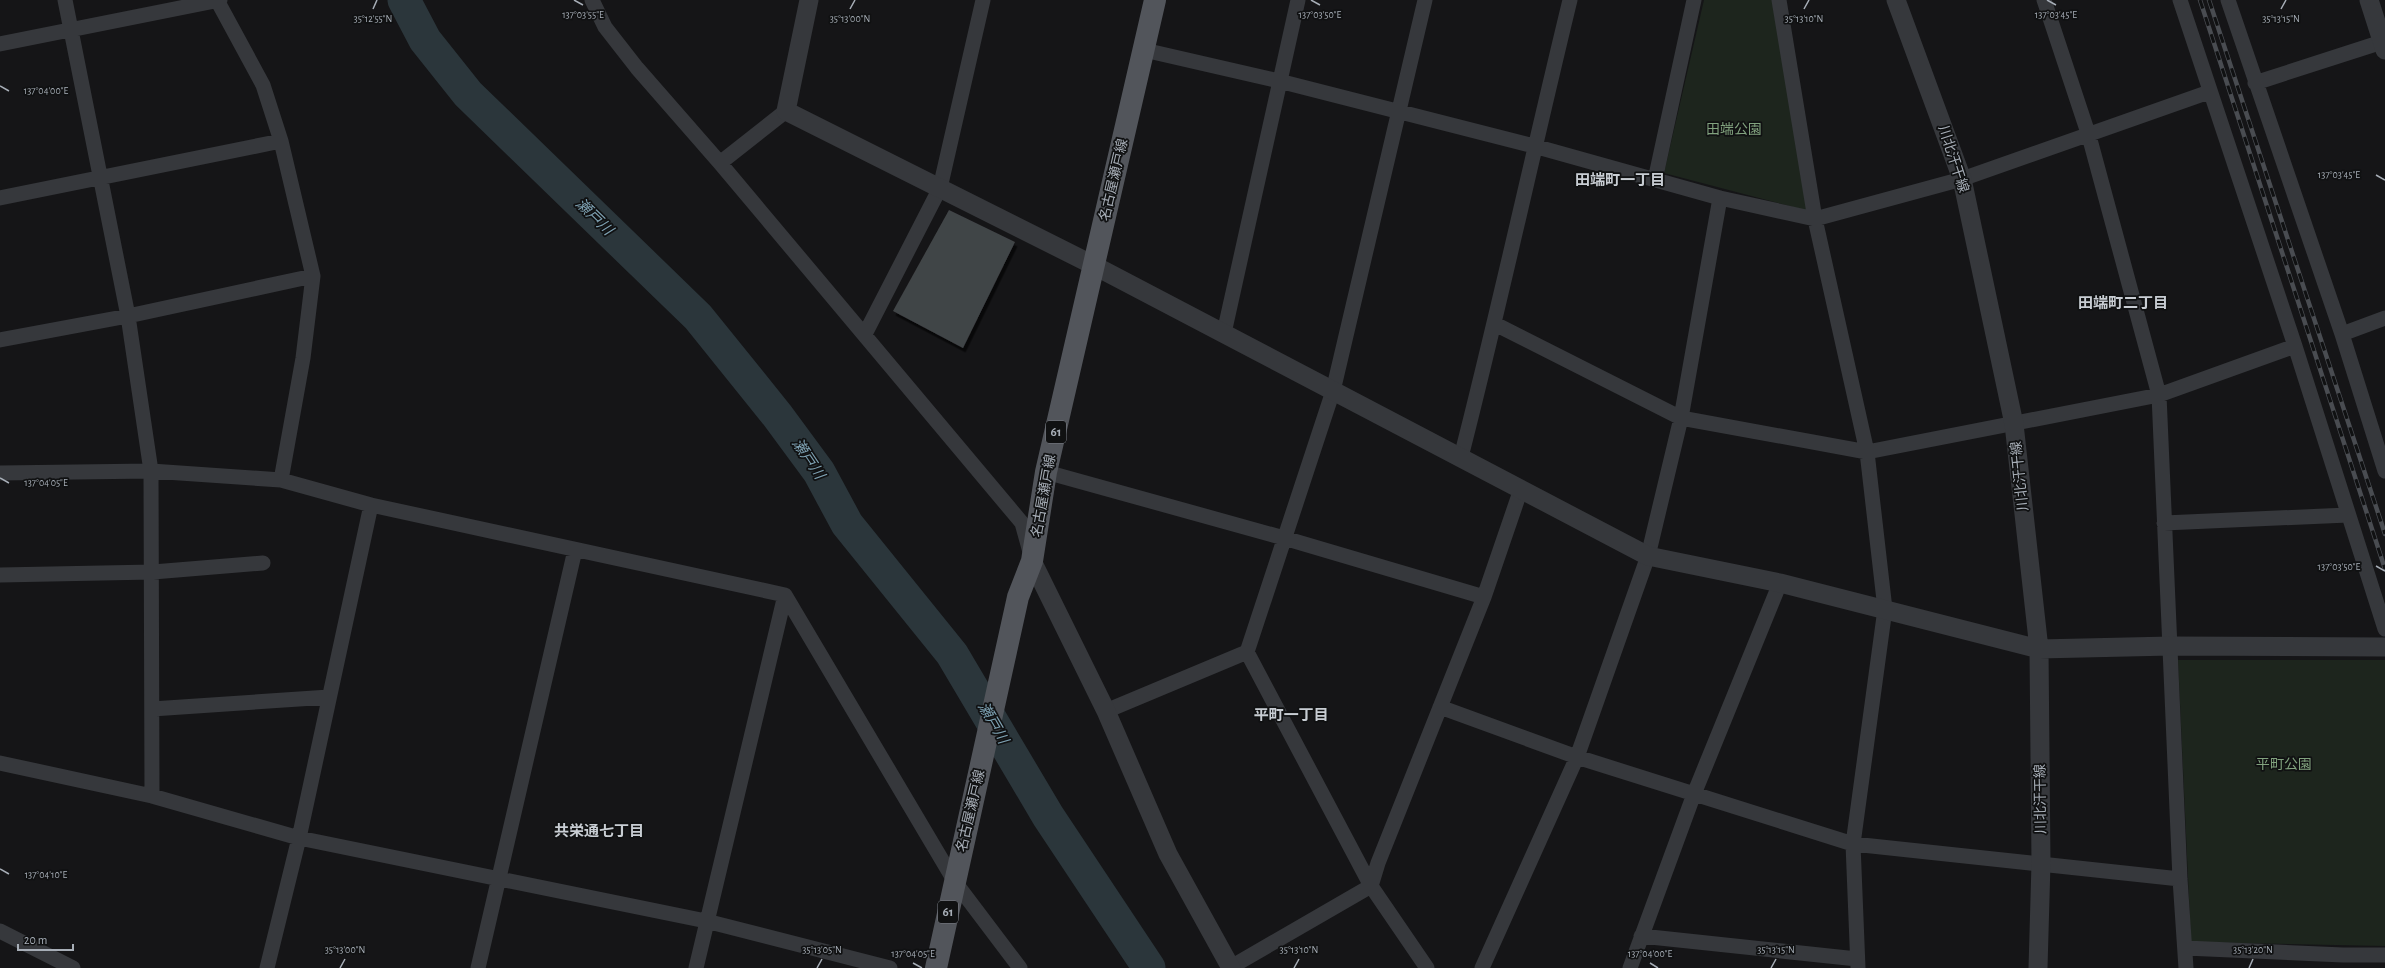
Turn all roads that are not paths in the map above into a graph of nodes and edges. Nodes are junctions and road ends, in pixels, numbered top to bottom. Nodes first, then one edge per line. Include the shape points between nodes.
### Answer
1 (65, 0) edge
2 (592, 0) edge
3 (809, 0) edge
4 (983, 0) edge
5 (1155, 0) edge
6 (1298, 0) edge
7 (1425, 0) edge
8 (1570, 0) edge
9 (1694, 0) edge
10 (1779, 0) edge
11 (1896, 0) edge
12 (2044, 0) edge
13 (2180, 0) edge
14 (2228, 0) edge
15 (2369, 0) edge
16 (219, 1) edge
17 (72, 30) junction
18 (0, 44) edge
19 (2384, 44) edge
20 (1144, 50) junction
21 (1279, 81) junction
22 (2255, 83) junction
23 (2209, 92) junction
24 (786, 111) junction
25 (1399, 111) junction
26 (2089, 136) junction
27 (281, 141) junction
28 (1534, 146) junction
29 (720, 163) junction
30 (101, 178) junction
31 (1962, 179) junction
32 (1655, 180) junction
33 (940, 188) junction
34 (0, 198) edge
35 (1720, 198) junction
36 (1815, 219) junction
37 (1095, 266) junction
38 (313, 276) junction
39 (128, 316) junction
40 (2385, 318) edge
41 (1495, 324) junction
42 (865, 334) junction
43 (1224, 334) junction
44 (2342, 334) junction
45 (0, 340) edge
46 (2295, 346) junction
47 (1333, 391) junction
48 (2159, 395) junction
49 (1681, 418) junction
50 (2014, 424) junction
51 (1867, 452) junction
52 (1461, 457) junction
53 (2385, 471) edge
54 (151, 472) junction
55 (1046, 472) junction
56 (0, 473) edge
57 (281, 480) junction
58 (1520, 488) junction
59 (371, 505) junction
60 (2348, 515) junction
61 (2164, 523) junction
62 (1284, 538) junction
63 (575, 550) junction
64 (1648, 556) junction
65 (1032, 561) junction
66 (263, 563) dead end
67 (153, 572) junction
68 (0, 575) edge
69 (1780, 583) junction
70 (785, 595) junction
71 (1484, 597) junction
72 (1886, 609) junction
73 (2385, 629) edge
74 (2171, 646) junction
75 (2385, 647) edge
76 (2039, 649) junction
77 (1247, 652) junction
78 (329, 697) junction
79 (1440, 707) junction
80 (152, 709) junction
81 (1106, 711) junction
82 (1577, 757) junction
83 (0, 762) edge
84 (1694, 794) junction
85 (152, 796) junction
86 (299, 838) junction
87 (1852, 844) junction
88 (2041, 863) junction
89 (498, 879) junction
90 (2180, 880) junction
91 (955, 882) junction
92 (1371, 886) junction
93 (706, 921) junction
94 (0, 931) edge
95 (1641, 936) junction
96 (2185, 948) junction
97 (2385, 955) edge
98 (2343, 962) edge
99 (1858, 964) edge
100 (73, 968) edge
101 (267, 968) edge
102 (478, 968) edge
103 (696, 968) edge
104 (890, 968) edge
105 (936, 968) edge
106 (1020, 968) edge
107 (1231, 968) edge
108 (1427, 968) edge
109 (1482, 968) edge
110 (1630, 968) edge
111 (2038, 968) edge
112 (2186, 968) edge

1 - 17 street
2 - 29 street via 605,27
3 - 24 street
4 - 33 street
5 - 20 main road, 名古屋瀬戸線 / 61
6 - 21 street
7 - 25 street
8 - 28 street
9 - 32 street
10 - 36 street
11 - 31 street, 川北汗干線
12 - 26 street
13 - 23 street
14 - 22 street
15 - 19 street
16 - 17 street
16 - 27 street via 263,85
17 - 18 street
17 - 30 street
19 - 22 street
20 - 21 street
20 - 37 main road, 名古屋瀬戸線 / 61
21 - 25 street
21 - 43 street
22 - 44 street
23 - 26 street
23 - 46 street
24 - 29 street
24 - 33 street
25 - 28 street
25 - 47 street
26 - 31 street
26 - 48 street
27 - 30 street
27 - 38 street
28 - 32 street
28 - 41 street
29 - 42 street
30 - 34 street
30 - 39 street
31 - 36 street
31 - 50 street, 川北汗干線
32 - 35 street
33 - 37 street
33 - 42 street
35 - 36 street
35 - 49 street
36 - 51 street
37 - 43 street
37 - 55 main road, 名古屋瀬戸線 / 61
38 - 39 street
38 - 57 street via 303,358
39 - 45 street
39 - 54 street
40 - 44 street
41 - 49 street
41 - 52 street
42 - 65 street via 1022,523
43 - 47 street
44 - 53 street
46 - 48 street
46 - 60 street
47 - 52 street
47 - 62 street
48 - 50 street
48 - 61 street
49 - 51 street
49 - 64 street
50 - 51 street
50 - 76 street, 川北汗干線
51 - 72 street
52 - 58 street
54 - 56 street
54 - 57 street
54 - 67 street
55 - 62 street
55 - 65 main road, 名古屋瀬戸線 / 61
57 - 59 street
58 - 64 street
58 - 71 street
59 - 63 street
59 - 78 street
60 - 61 street
60 - 73 street
61 - 74 street
62 - 71 street
62 - 77 street
63 - 70 street
63 - 89 street
64 - 69 street
64 - 82 street
65 - 81 street
65 - 91 main road, 名古屋瀬戸線 / 61 via 1018,597
66 - 67 street
67 - 68 street
67 - 80 street
69 - 72 street
69 - 84 street
70 - 91 street
70 - 93 street
71 - 79 street
72 - 76 street
72 - 87 street
74 - 75 street
74 - 76 street
74 - 90 street
76 - 88 street, 川北汗干線
77 - 81 street
77 - 92 street
78 - 80 street
78 - 86 street
79 - 82 street
79 - 92 street
80 - 85 street
81 - 107 street via 1168,854
82 - 84 street
82 - 109 street
83 - 85 street
84 - 87 street
84 - 95 street
85 - 86 street
86 - 89 street
86 - 101 street
87 - 88 street
87 - 99 street
88 - 90 street
88 - 111 street, 川北汗干線
89 - 93 street
89 - 102 street
90 - 96 street
91 - 105 main road, 名古屋瀬戸線 / 61
91 - 106 street
92 - 107 street
92 - 108 street
93 - 103 street
93 - 104 street
94 - 100 street
95 - 99 street
95 - 110 street
96 - 98 street
96 - 112 street
97 - 98 street

